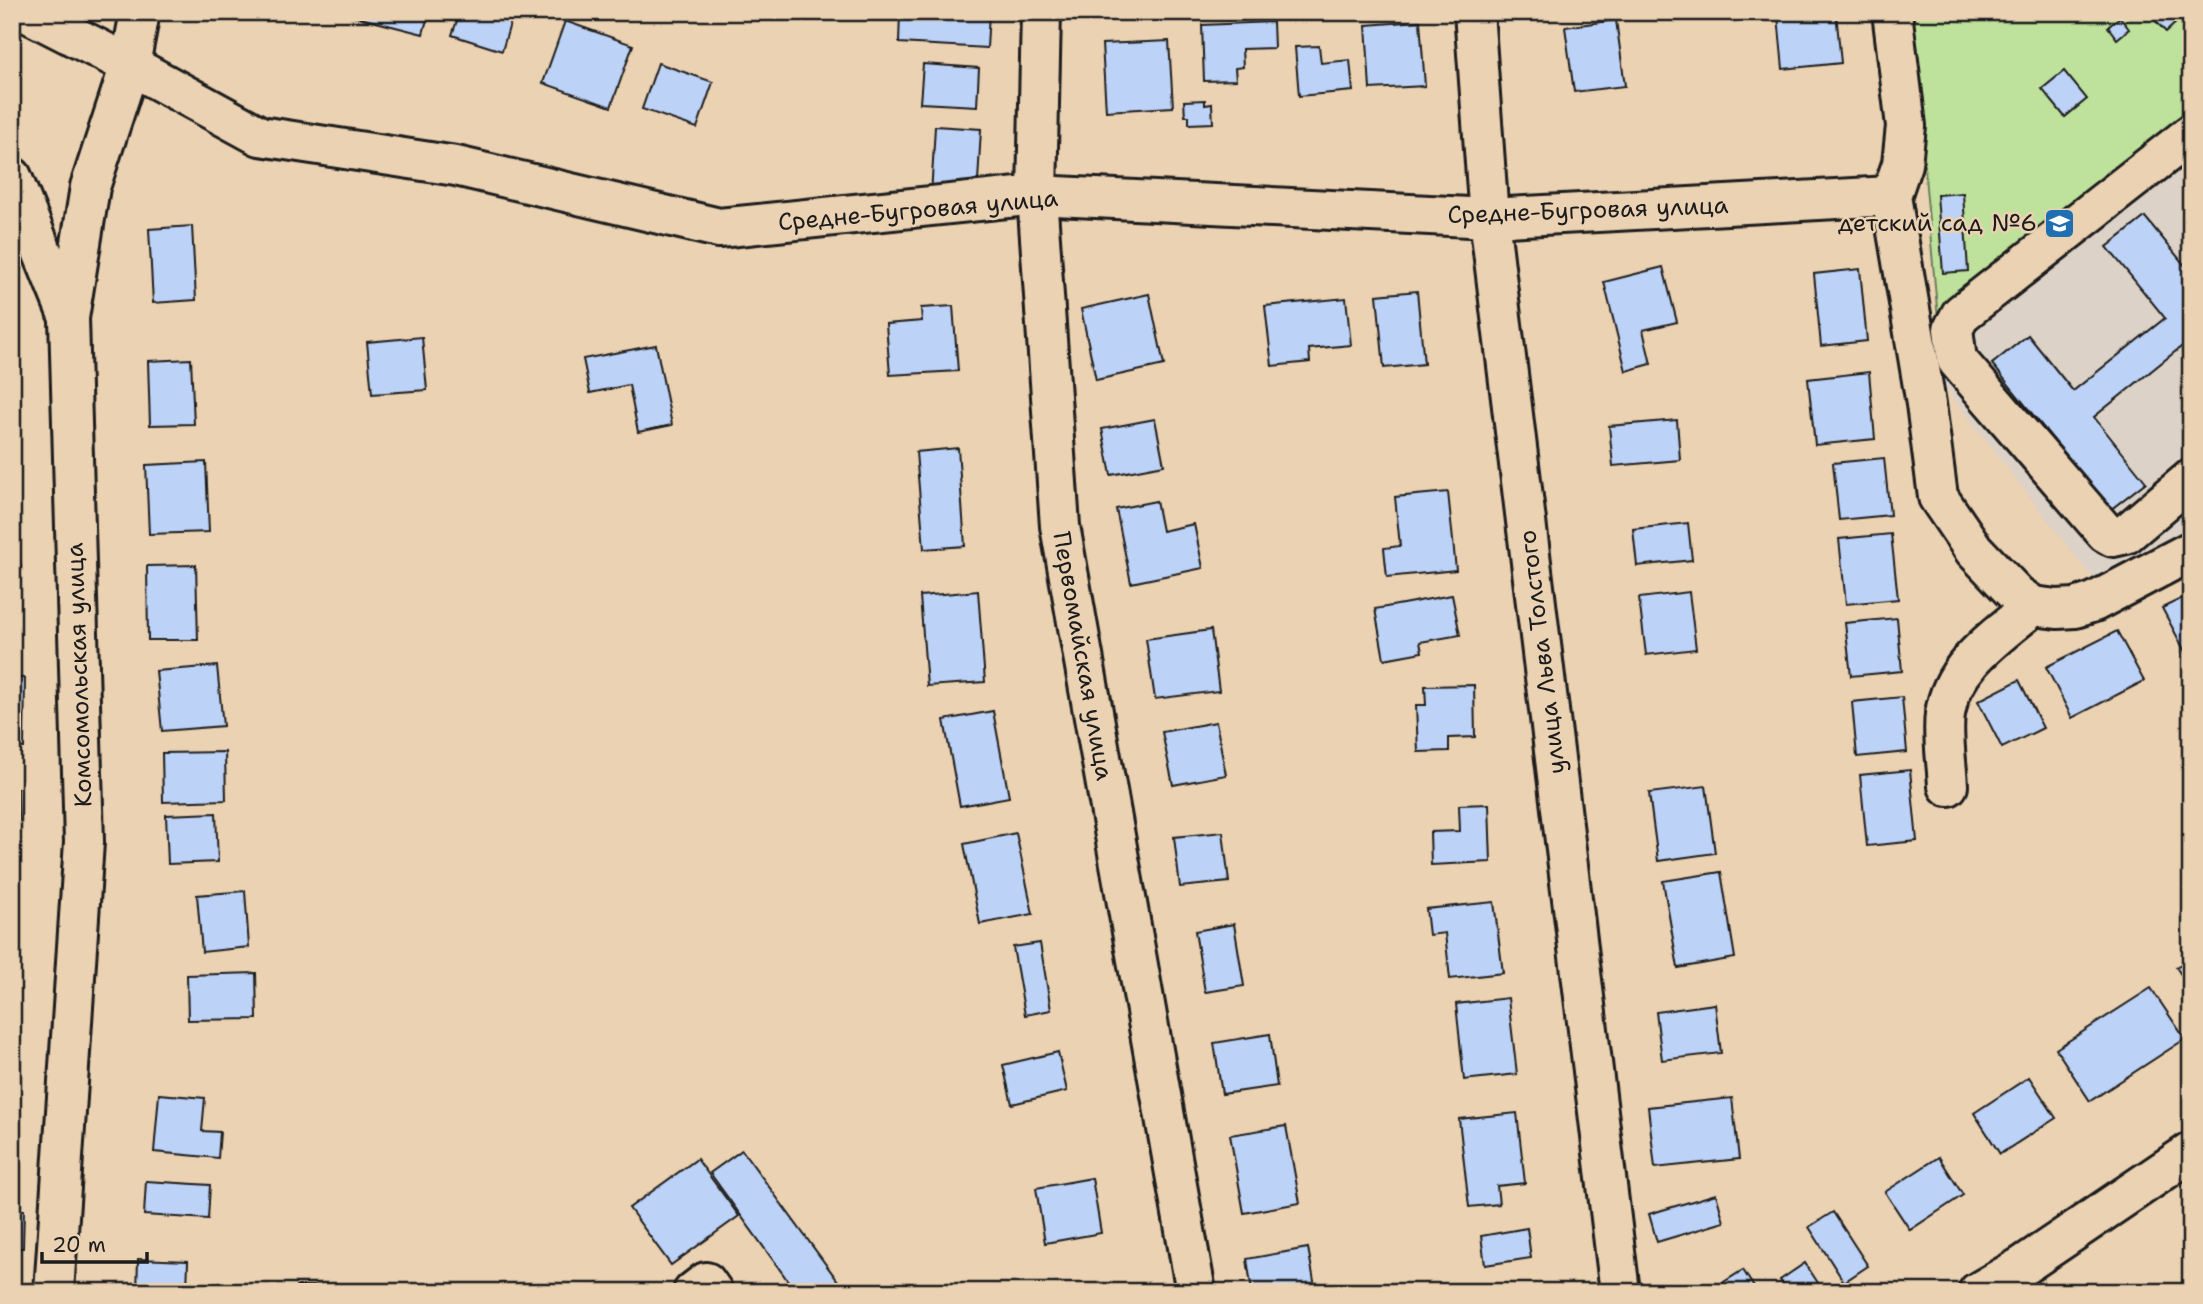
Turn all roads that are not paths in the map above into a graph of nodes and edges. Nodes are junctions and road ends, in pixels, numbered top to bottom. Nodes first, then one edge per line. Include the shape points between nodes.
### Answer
1 (26, 12) edge
2 (140, 12) edge
3 (1041, 12) edge
4 (1474, 12) edge
5 (1892, 12) edge
6 (130, 65) junction
7 (2191, 134) edge
8 (12, 177) edge
9 (1037, 195) junction
10 (1891, 196) junction
11 (1489, 218) junction
12 (69, 318) junction
13 (2191, 479) edge
14 (2191, 551) edge
15 (2033, 606) junction
16 (1948, 786) dead end
17 (2191, 1152) edge
18 (54, 1292) edge
19 (693, 1292) edge
20 (713, 1292) edge
21 (1196, 1292) edge
22 (1620, 1292) edge
23 (1978, 1292) edge

1 - 6 street, Средне-Бугровая улица
2 - 6 street, Комсомольская улица
3 - 9 street, Первомайская улица
4 - 11 street, улица Льва Толстого
5 - 10 street via 1906,126 1902,164
6 - 9 street, Средне-Бугровая улица via 260,136 456,166 719,228
6 - 12 street, Комсомольская улица via 90,187
7 - 13 street via 1961,314 1953,329 1957,360 2106,533 2113,537 2126,534
8 - 12 street
9 - 11 street, Средне-Бугровая улица
9 - 21 street, Первомайская улица via 1060,526
10 - 11 street, Средне-Бугровая улица
10 - 15 street via 1938,497 1974,550
11 - 22 street, улица Льва Толстого
12 - 18 street, Комсомольская улица via 84,842
14 - 15 street via 2094,602 2075,608
15 - 16 street via 1966,664 1955,682 1945,714
17 - 23 street
19 - 20 street via 706,1282

